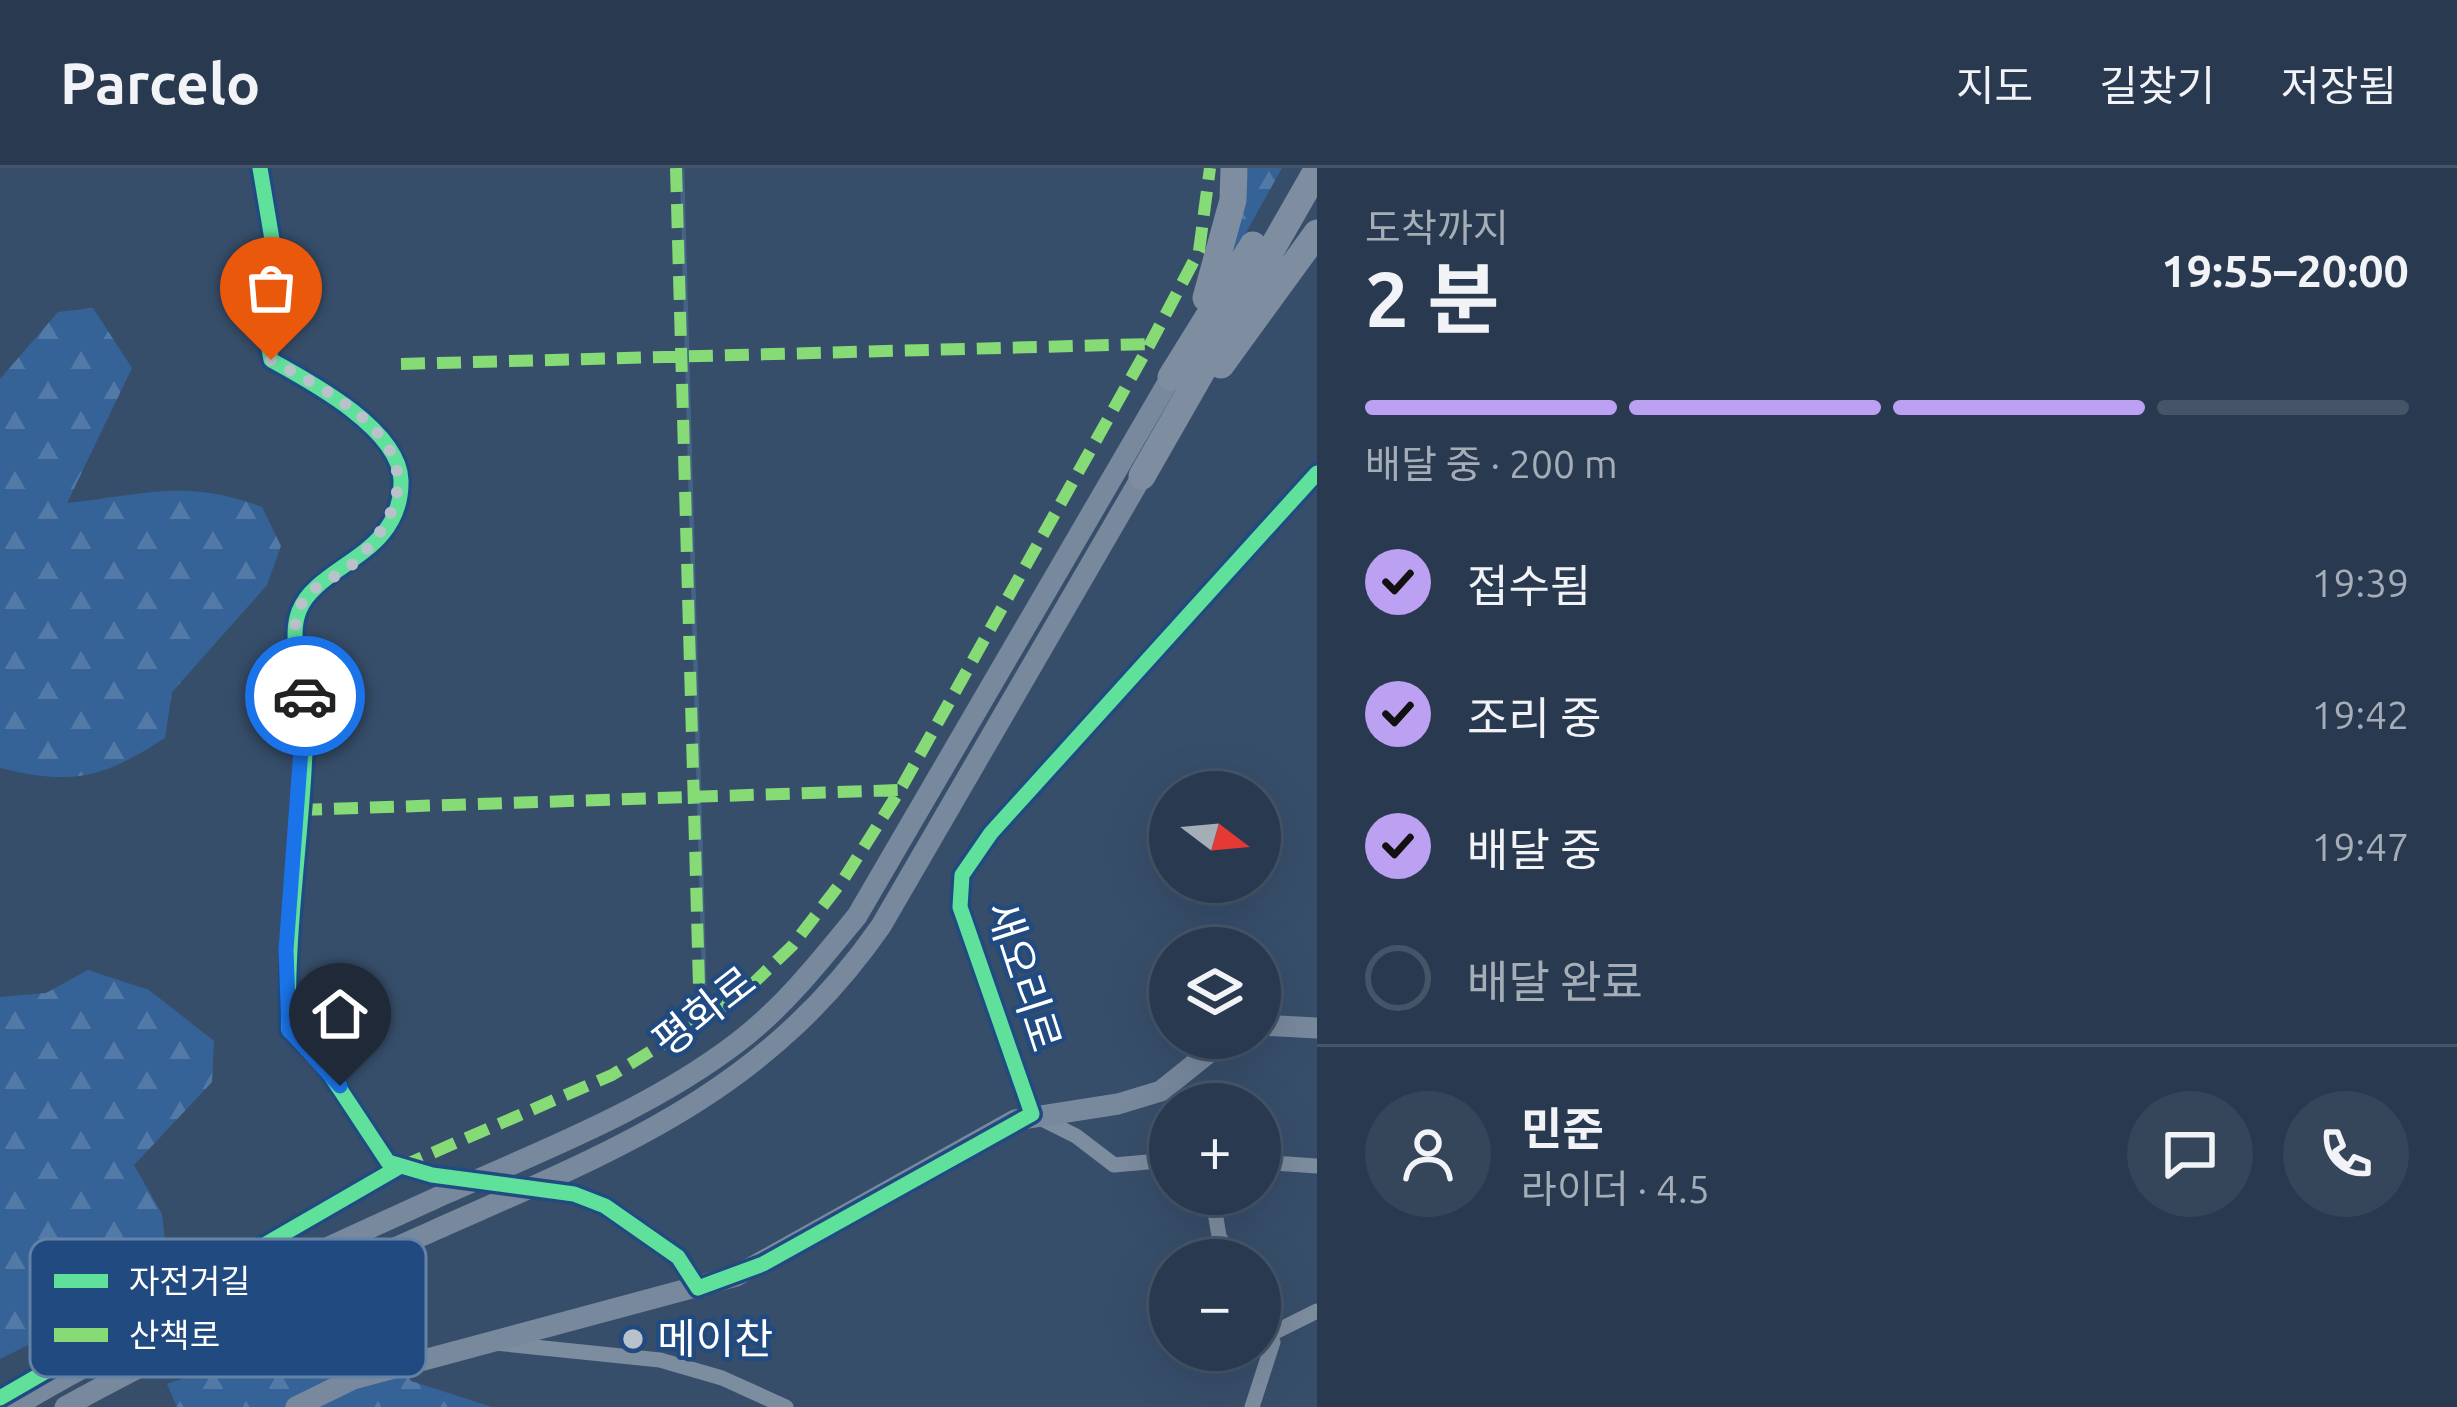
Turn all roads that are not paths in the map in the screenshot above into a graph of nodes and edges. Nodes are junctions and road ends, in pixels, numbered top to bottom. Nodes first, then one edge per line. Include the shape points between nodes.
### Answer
1 (260, 168) edge
2 (1234, 168) edge
3 (1297, 168) edge
4 (1317, 170) edge
5 (1317, 233) edge
6 (1189, 344) junction
7 (1171, 377) joint
8 (1157, 450) junction
9 (1317, 473) edge
10 (1142, 476) joint
11 (1281, 1026) edge
12 (1317, 1028) edge
13 (1202, 1059) edge
14 (1032, 1114) junction
15 (1149, 1162) edge
16 (1281, 1163) edge
17 (1317, 1166) edge
18 (432, 1174) tunnel mouth
19 (574, 1194) tunnel mouth
20 (346, 1239) edge
21 (411, 1239) edge
22 (698, 1288) junction
23 (1317, 1311) edge
24 (1281, 1329) edge
25 (492, 1342) junction
26 (426, 1360) edge
27 (1265, 1371) edge
28 (65, 1377) edge
29 (121, 1377) edge
30 (361, 1377) edge
31 (14, 1407) edge
32 (64, 1407) edge
33 (296, 1407) edge
34 (786, 1407) edge
35 (1252, 1407) edge

1 - 18 street via 280,292 271,360 370,427 393,452 401,478 397,509 381,534 352,566 323,580 294,627 307,707 286,950 289,1030 320,1060 388,1162
2 - 6 highway via 1216,272
3 - 6 highway
4 - 8 highway
5 - 8 highway
6 - 7 highway
7 - 20 main road, 평화로 via 856,916 809,975 741,1040 667,1091
8 - 10 highway
9 - 14 street, 새오리로 via 991,833 962,875 964,927
10 - 21 main road, 평화로 via 881,926 831,991 776,1045 668,1122
11 - 12 main road
13 - 14 main road, 새오리로 via 1145,1098
14 - 15 street via 1114,1165
14 - 22 main road, 새오리로 via 763,1264
16 - 17 street
19 - 22 street via 663,1244
22 - 25 main road, 새오리로
23 - 24 street
25 - 26 main road, 새오리로
25 - 34 street via 660,1360
27 - 35 street
28 - 31 main road, 평화로
29 - 32 main road, 평화로
30 - 33 main road, 새오리로

